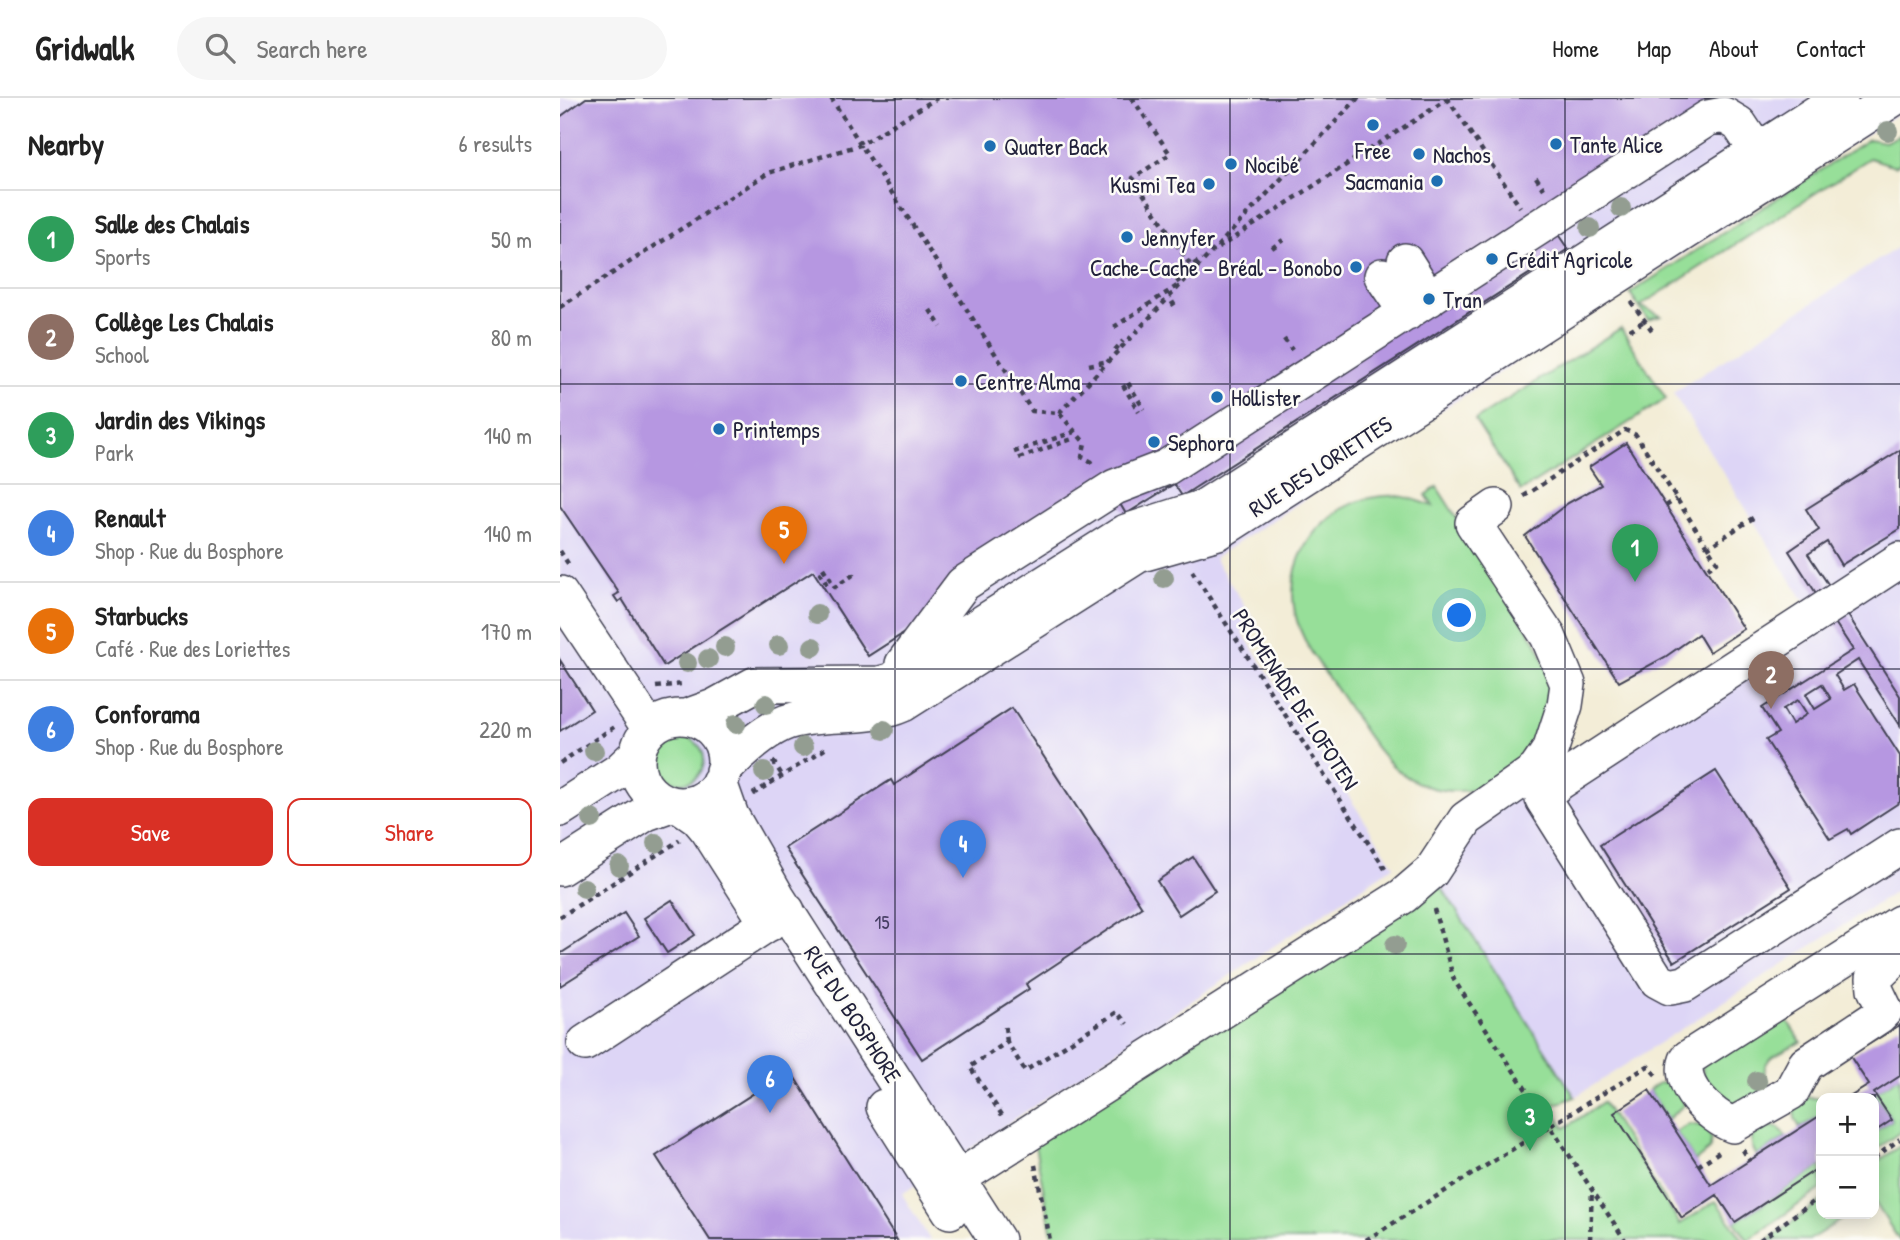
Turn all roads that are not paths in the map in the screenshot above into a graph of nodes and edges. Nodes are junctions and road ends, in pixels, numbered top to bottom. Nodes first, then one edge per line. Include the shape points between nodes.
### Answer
1 (1840, 98) edge
2 (1894, 98) edge
3 (1757, 151) junction
4 (1394, 268) dead end
5 (1617, 275) junction
6 (1418, 306) junction
7 (1496, 507) road end
8 (1900, 560) edge
9 (560, 594) edge
10 (891, 681) junction
11 (689, 716) junction
12 (639, 729) junction
13 (721, 776) junction
14 (676, 805) junction
15 (560, 809) edge
16 (1900, 846) edge
17 (560, 868) edge
18 (777, 918) junction
19 (1894, 927) edge
20 (586, 1043) dead end
21 (948, 1184) junction
22 (969, 1240) edge
23 (997, 1240) edge

1 - 3 street, RUE DES LORIETTES
2 - 5 street, RUE DES LORIETTES
3 - 5 street via 1757,167 1751,174 1638,248
3 - 6 street via 1731,117 1708,118
3 - 10 street, RUE DES LORIETTES via 1204,507 1126,532
4 - 6 street
5 - 13 street, RUE DES LORIETTES via 1218,532 1138,555 903,704 859,716 793,720 739,754
6 - 10 street via 1167,467 1115,487 963,584
7 - 21 street via 1473,523 1548,636 1568,684 1551,748 1536,769 1466,819 1446,853 1410,891
8 - 16 street via 1561,781 1543,799 1657,980 1670,987 1685,984
9 - 12 street
10 - 11 street, RUE DES LORIETTES via 754,685
11 - 12 street
11 - 13 street via 717,735 724,753
12 - 14 street via 645,784 654,795
12 - 15 street via 619,771
13 - 14 street via 704,799
13 - 18 street, RUE DU BOSPHORE via 731,816
14 - 17 street via 646,813
14 - 18 street, RUE DU BOSPHORE via 697,817
18 - 20 street
18 - 21 street, RUE DU BOSPHORE
19 - 19 street via 1897,956 1874,978 1885,1010 1807,1064 1791,1092 1733,1125 1702,1105 1685,1073 1688,1058
21 - 22 street, RUE DU BOSPHORE
21 - 23 street, RUE DU BOSPHORE

